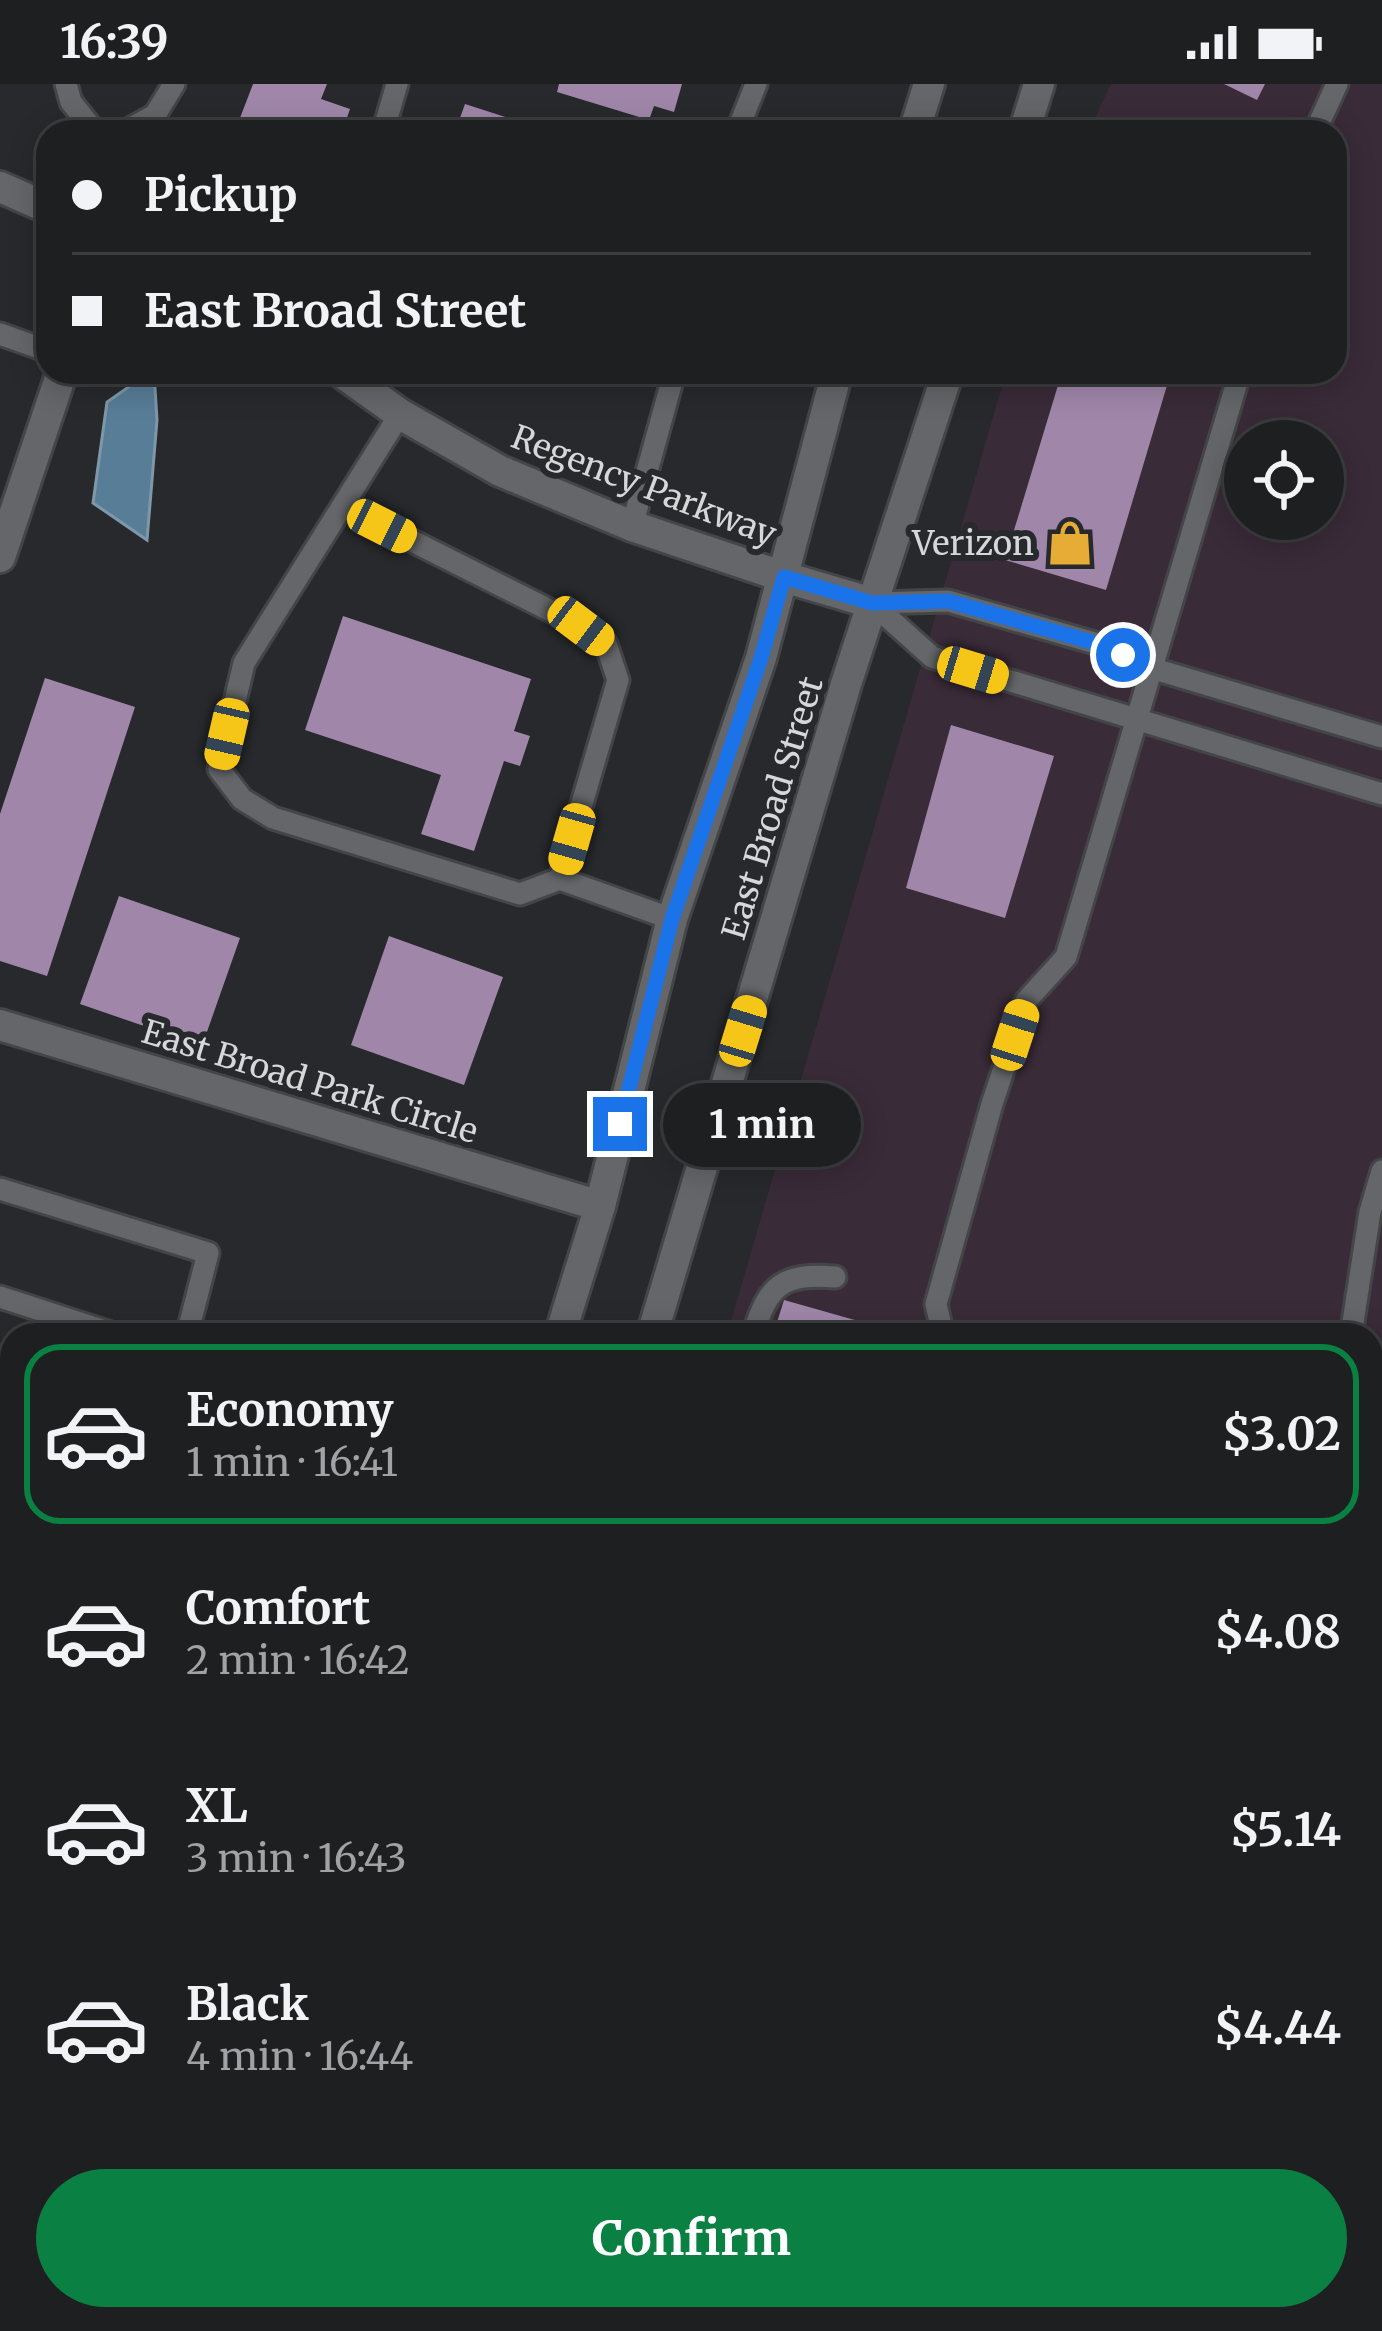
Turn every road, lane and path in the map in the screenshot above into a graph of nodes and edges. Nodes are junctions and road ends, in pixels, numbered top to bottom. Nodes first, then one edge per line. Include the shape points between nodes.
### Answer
1 (66, 84) edge
2 (174, 84) edge
3 (398, 84) edge
4 (755, 84) edge
5 (929, 84) edge
6 (1039, 84) edge
7 (1337, 84) edge
8 (85, 120) edge
9 (146, 120) edge
10 (386, 120) edge
11 (742, 120) edge
12 (918, 120) edge
13 (1028, 120) edge
14 (1320, 120) edge
15 (0, 187) edge
16 (36, 203) edge
17 (0, 334) edge
18 (36, 347) edge
19 (58, 384) edge
20 (357, 384) edge
21 (671, 384) edge
22 (834, 384) edge
23 (944, 384) edge
24 (1236, 384) edge
25 (400, 414) junction
26 (343, 506) junction
27 (632, 526) junction
28 (0, 557) edge
29 (784, 577) junction
30 (872, 603) junction
31 (1151, 668) junction
32 (1136, 720) junction
33 (1382, 737) edge
34 (1382, 794) edge
35 (560, 879) junction
36 (672, 919) junction
37 (0, 1025) edge
38 (1382, 1171) edge
39 (0, 1189) edge
40 (600, 1206) junction
41 (835, 1277) dead end
42 (0, 1297) edge
43 (80, 1323) edge
44 (190, 1323) edge
45 (564, 1323) edge
46 (656, 1323) edge
47 (757, 1323) edge
48 (940, 1323) edge
49 (1353, 1323) edge

1 - 8 lane
2 - 9 lane
3 - 10 lane
4 - 11 lane
5 - 12 main road
6 - 13 main road
7 - 14 lane
15 - 16 main road
17 - 18 lane
19 - 28 main road
20 - 25 main road, Regency Parkway
21 - 27 lane
22 - 29 main road, East Broad Street
23 - 30 main road, East Broad Street
24 - 31 lane
25 - 26 lane
25 - 27 main road, Regency Parkway via 500,471
26 - 35 lane via 606,644 618,680
26 - 35 lane via 244,663 219,770 242,799 273,818 520,894
27 - 29 main road, Regency Parkway
29 - 30 main road, Regency Parkway
29 - 36 main road, East Broad Street
30 - 31 lane via 948,601 1095,643
30 - 32 lane via 932,657
30 - 46 main road, East Broad Street
31 - 32 lane
31 - 33 lane
32 - 34 lane
32 - 48 lane via 1066,957 1026,1001 992,1104 936,1304
35 - 36 lane
36 - 40 main road, East Broad Street
37 - 40 main road, East Broad Park Circle
38 - 49 lane
39 - 44 lane via 208,1252
40 - 45 main road, East Broad Street
41 - 47 lane via 780,1284
42 - 43 lane

